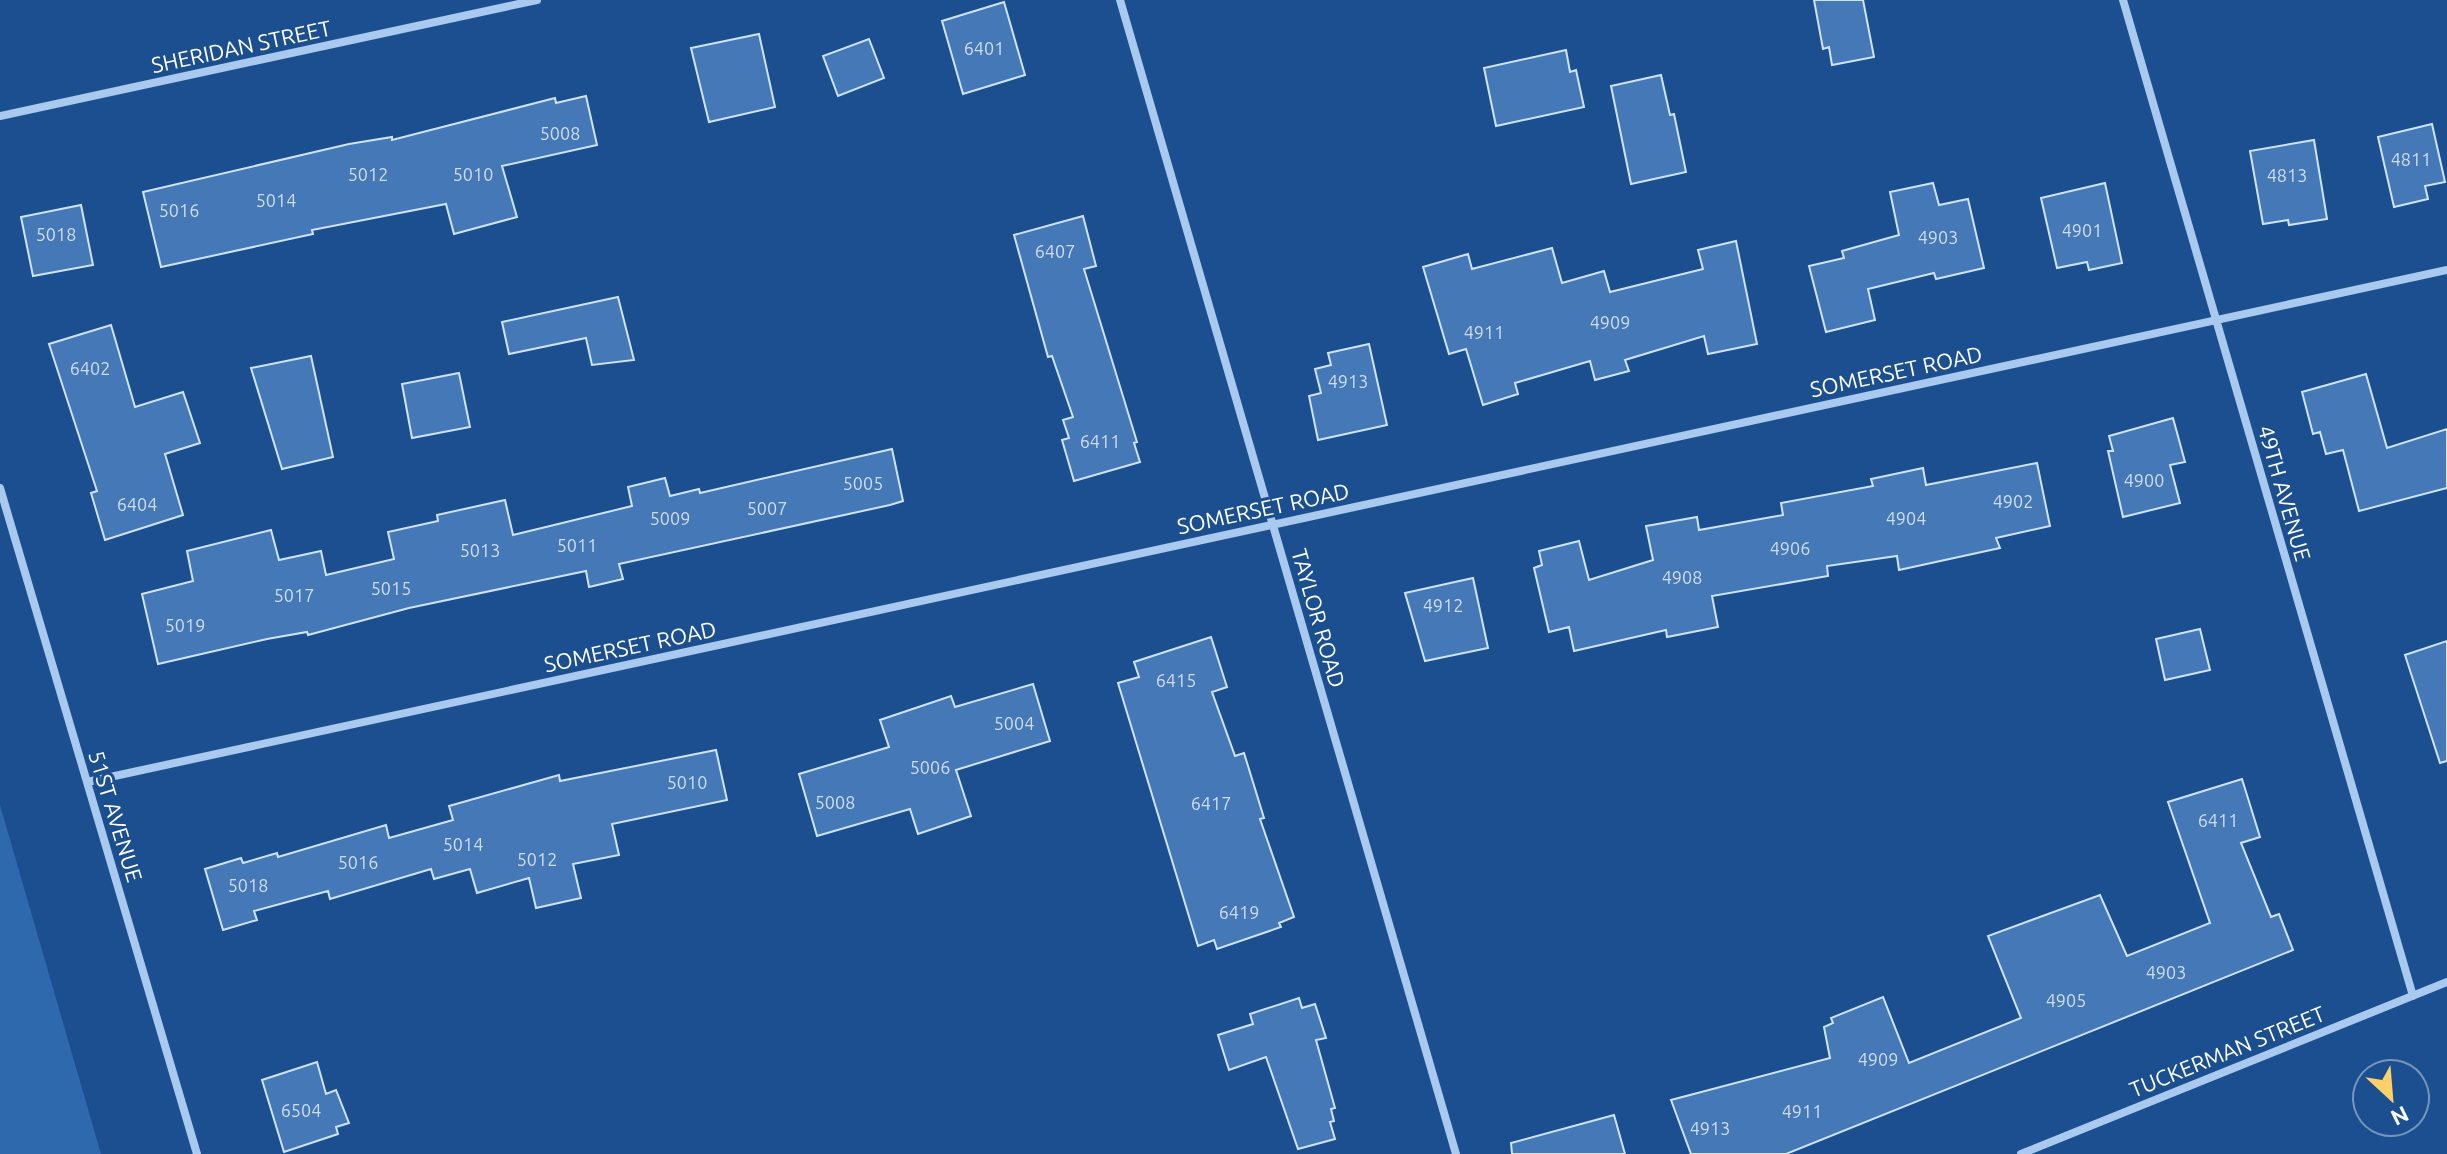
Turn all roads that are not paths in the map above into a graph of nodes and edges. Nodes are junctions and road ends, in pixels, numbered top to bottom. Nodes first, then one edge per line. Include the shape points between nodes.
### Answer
1 (537, 0) edge
2 (1120, 0) edge
3 (2123, 0) edge
4 (0, 116) edge
5 (2447, 270) edge
6 (2216, 320) junction
7 (0, 488) edge
8 (1273, 525) junction
9 (87, 782) junction
10 (2447, 982) edge
11 (2413, 996) junction
12 (197, 1154) edge
13 (1456, 1154) edge
14 (2021, 1154) edge

1 - 4 street, SHERIDAN STREET
2 - 8 street, TAYLOR ROAD
3 - 6 street, 49TH AVENUE
5 - 6 street, SOMERSET ROAD
6 - 8 street, SOMERSET ROAD
6 - 11 street, 49TH AVENUE
7 - 9 street, 51ST AVENUE
8 - 9 street, SOMERSET ROAD
8 - 13 street, TAYLOR ROAD
9 - 12 street, 51ST AVENUE
10 - 11 street, TUCKERMAN STREET
11 - 14 street, TUCKERMAN STREET

